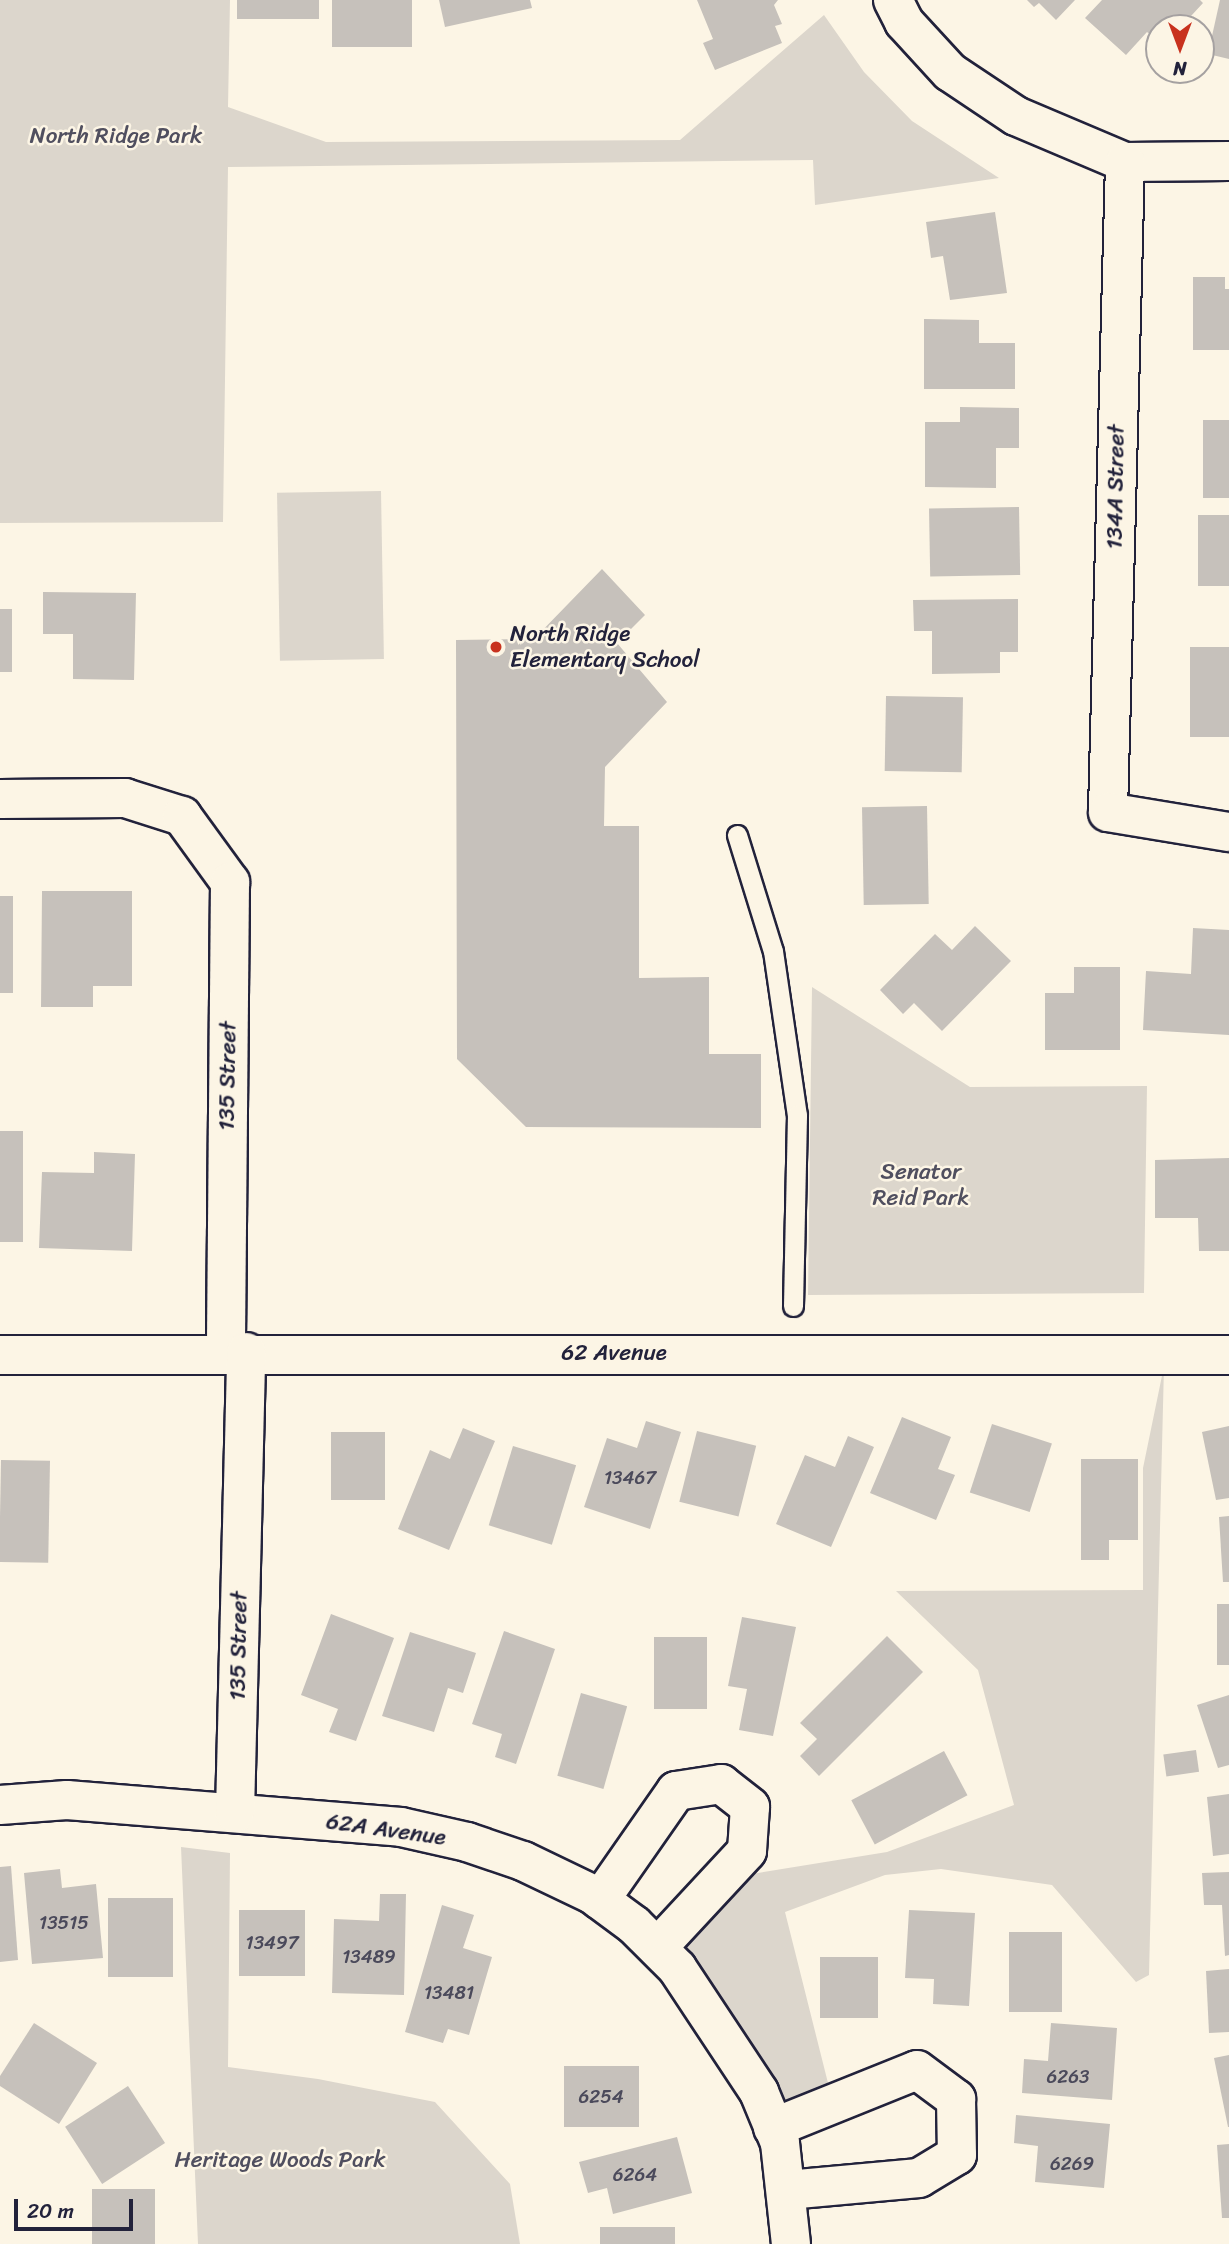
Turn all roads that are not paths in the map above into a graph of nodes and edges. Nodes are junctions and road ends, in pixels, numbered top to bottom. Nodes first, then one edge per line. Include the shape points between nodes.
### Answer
1 (893, 0) edge
2 (1229, 161) edge
3 (1125, 162) junction
4 (0, 799) edge
5 (1229, 832) edge
6 (737, 835) dead end
7 (793, 1306) dead end
8 (236, 1352) junction
9 (0, 1355) edge
10 (1229, 1355) edge
11 (0, 1805) edge
12 (235, 1813) junction
13 (600, 1900) junction
14 (657, 1948) junction
15 (774, 2127) junction
16 (788, 2190) junction
17 (791, 2244) edge

1 - 3 street via 904,22 950,72 1016,116
2 - 3 street
3 - 5 street, 134A Street via 1108,812
4 - 8 street, 135 Street via 125,798 182,816 230,881
6 - 7 lane via 773,951 797,1115
8 - 9 street, 62 Avenue
8 - 10 street, 62 Avenue
8 - 12 street, 135 Street
11 - 12 street, 62A Avenue via 67,1800
12 - 13 street, 62A Avenue via 401,1827 467,1842 523,1861
13 - 14 street, 62A Avenue
13 - 14 street via 676,1791 721,1784 750,1807 747,1852
14 - 15 street, 62A Avenue via 710,2015 759,2092
15 - 16 street
15 - 16 street via 917,2070 956,2099 957,2155 919,2178
16 - 17 street

